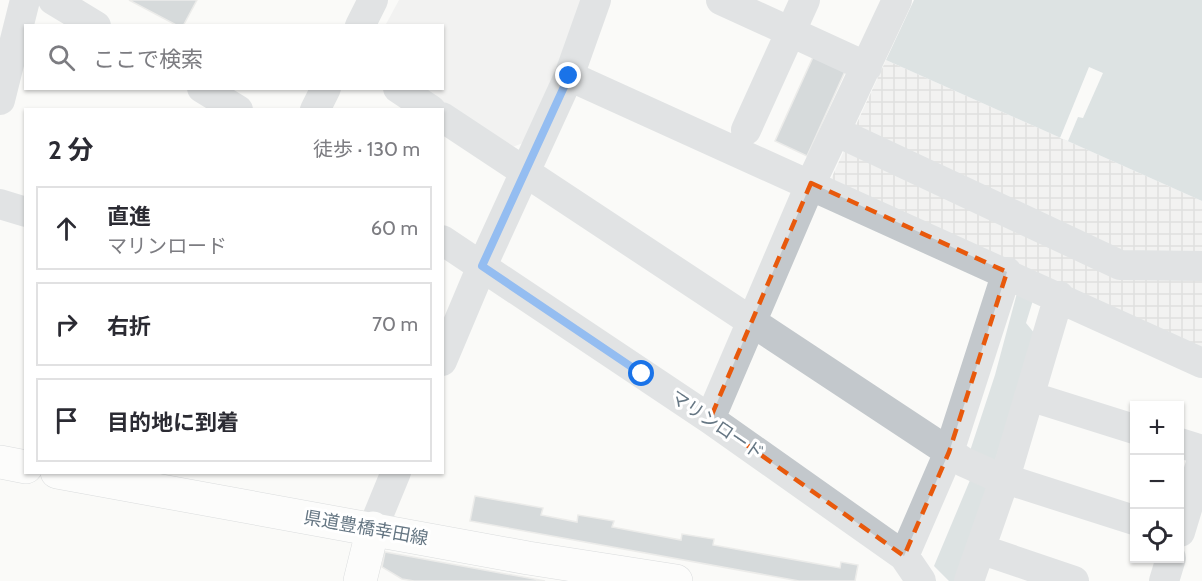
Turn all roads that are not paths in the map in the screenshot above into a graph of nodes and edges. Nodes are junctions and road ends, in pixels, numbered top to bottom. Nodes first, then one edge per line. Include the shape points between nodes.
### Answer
1 (25, 0) edge
2 (53, 0) edge
3 (373, 0) edge
4 (596, 0) edge
5 (721, 0) edge
6 (805, 0) edge
7 (897, 0) edge
8 (93, 24) edge
9 (361, 24) edge
10 (790, 32) junction
11 (867, 67) junction
12 (4, 69) edge
13 (569, 76) junction
14 (205, 90) edge
15 (325, 90) edge
16 (401, 90) edge
17 (0, 100) edge
18 (235, 108) edge
19 (316, 108) edge
20 (428, 108) edge
21 (444, 118) edge
22 (746, 130) dead end
23 (837, 132) junction
24 (526, 171) junction
25 (811, 183) junction
26 (0, 204) edge
27 (24, 211) edge
28 (444, 241) edge
29 (482, 266) junction
30 (1202, 266) edge
31 (1007, 272) junction
32 (1059, 296) junction
33 (753, 322) junction
34 (444, 356) edge
35 (1202, 363) edge
36 (1029, 396) junction
37 (710, 419) junction
38 (1130, 428) edge
39 (1184, 445) edge
40 (1202, 450) edge
41 (957, 457) junction
42 (1202, 460) edge
43 (0, 462) edge
44 (24, 467) edge
45 (68, 474) edge
46 (395, 474) edge
47 (999, 476) junction
48 (1184, 517) edge
49 (1130, 519) edge
50 (373, 528) junction
51 (1184, 535) edge
52 (1202, 542) edge
53 (980, 549) junction
54 (904, 556) junction
55 (1169, 563) edge
56 (360, 581) edge
57 (676, 581) edge
58 (921, 581) edge
59 (969, 581) edge
60 (1074, 581) edge
61 (1164, 581) edge

1 - 12 street
2 - 8 street
3 - 9 street
4 - 13 street
5 - 10 street
6 - 10 street
7 - 11 street
10 - 11 street
10 - 22 street
11 - 23 street
12 - 17 street
13 - 24 street
13 - 25 street
14 - 18 street
15 - 19 street
16 - 20 street
21 - 24 street
23 - 25 street
23 - 30 street via 1120,265
24 - 29 street
24 - 33 street
25 - 31 street
25 - 33 street
26 - 27 street
28 - 29 street, マリンロード
29 - 34 street
29 - 37 street, マリンロード
31 - 32 street
31 - 41 street
32 - 35 street
32 - 36 street
33 - 37 street
33 - 41 street
36 - 38 street
36 - 47 street
37 - 54 street, マリンロード
39 - 40 street
41 - 47 street
41 - 54 street
42 - 48 street
43 - 44 main road
45 - 50 main road, 県道豊橋幸田線
46 - 50 street
47 - 49 street
47 - 53 street
50 - 56 main road
50 - 57 main road, 県道豊橋幸田線
51 - 52 street
53 - 59 street
53 - 60 street
54 - 58 street, マリンロード
55 - 61 street

